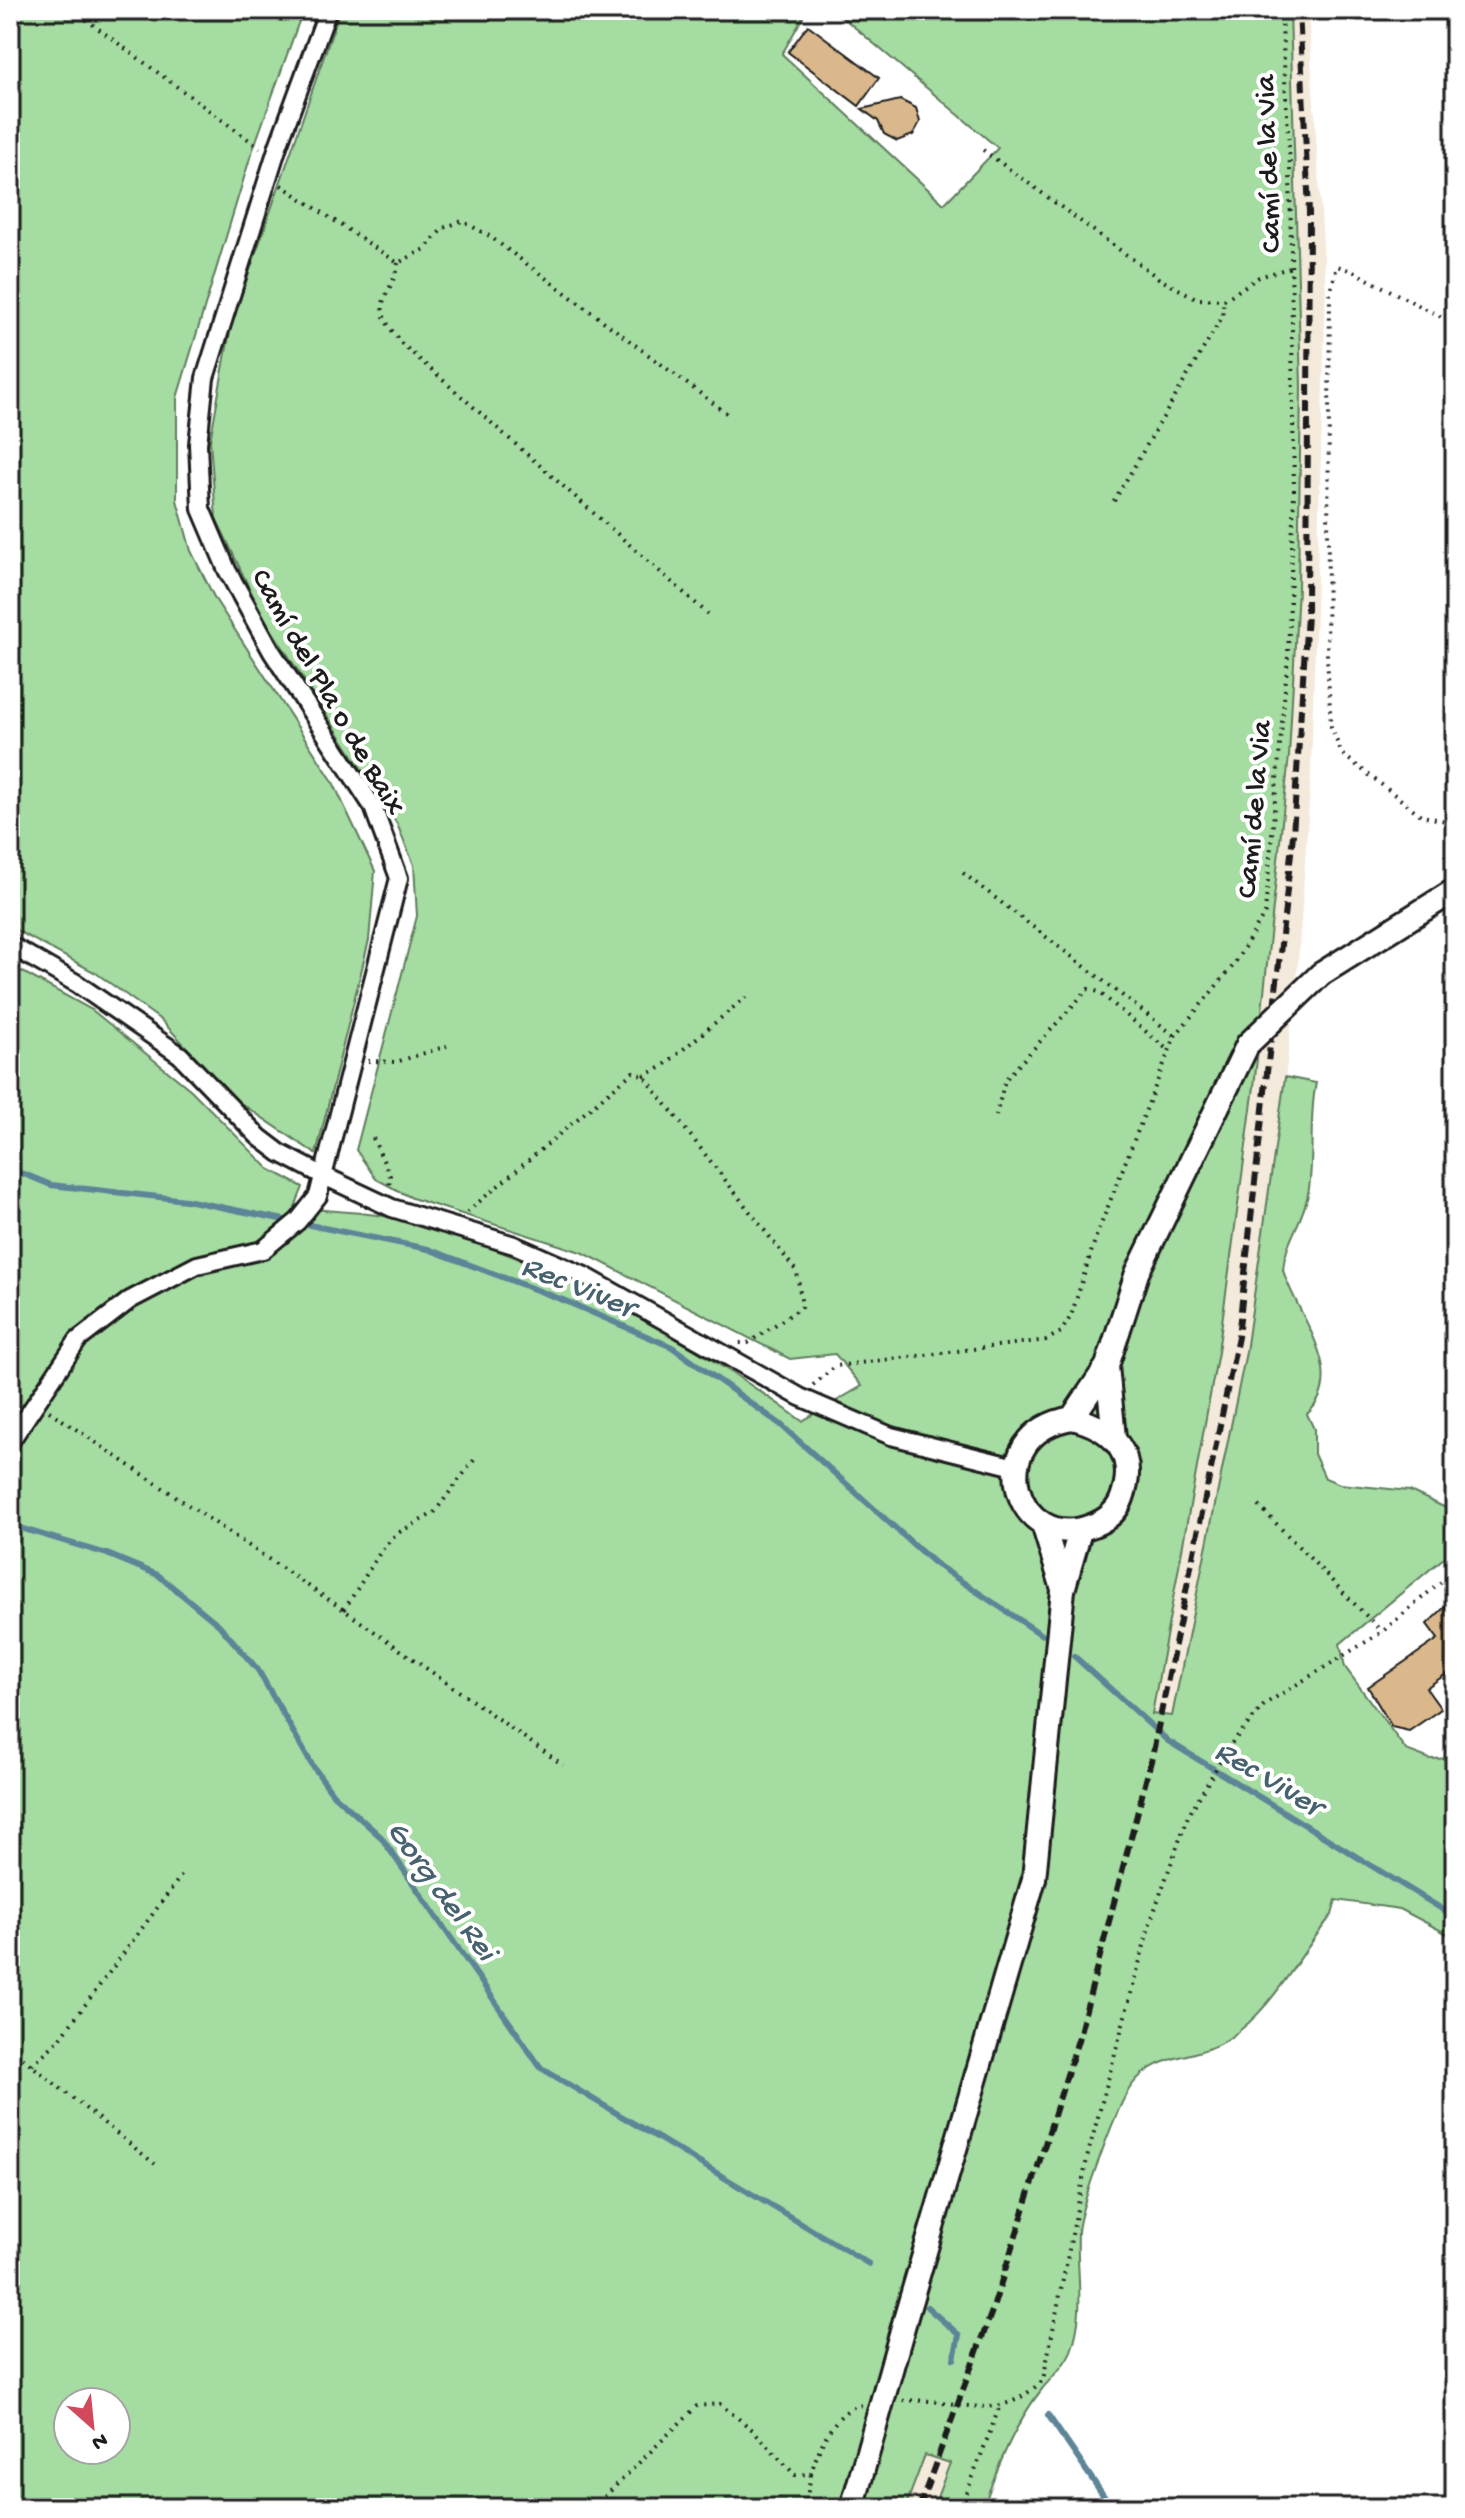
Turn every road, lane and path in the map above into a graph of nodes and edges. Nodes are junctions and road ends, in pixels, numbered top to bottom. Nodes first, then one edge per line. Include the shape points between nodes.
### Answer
1 (73, 10) edge
2 (328, 10) edge
3 (1281, 10) edge
4 (983, 150) dead end
5 (275, 159) junction
6 (269, 177) junction
7 (398, 263) junction
8 (1292, 267) junction
9 (1224, 300) junction
10 (1455, 324) edge
11 (729, 415) dead end
12 (1114, 501) dead end
13 (708, 614) dead end
14 (1455, 823) edge
15 (963, 873) dead end
16 (1455, 890) edge
17 (10, 945) edge
18 (746, 997) dead end
19 (1175, 1036) junction
20 (447, 1046) dead end
21 (1169, 1051) junction
22 (353, 1060) junction
23 (644, 1076) junction
24 (996, 1116) dead end
25 (373, 1138) dead end
26 (324, 1176) junction
27 (348, 1187) junction
28 (389, 1188) junction
29 (402, 1192) dead end
30 (478, 1220) dead end
31 (730, 1338) dead end
32 (1107, 1366) junction
33 (800, 1397) junction
34 (37, 1403) junction
35 (1072, 1418) junction
36 (1114, 1438) junction
37 (10, 1442) edge
38 (474, 1460) dead end
39 (1015, 1467) junction
40 (1259, 1506) dead end
41 (1043, 1524) junction
42 (1080, 1531) junction
43 (1455, 1570) edge
44 (1063, 1590) junction
45 (344, 1610) junction
46 (1382, 1632) junction
47 (563, 1765) dead end
48 (181, 1876) dead end
49 (10, 2048) edge
50 (32, 2065) junction
51 (155, 2164) dead end
52 (887, 2403) dead end
53 (871, 2404) dead end
54 (999, 2408) junction
55 (811, 2474) junction
56 (593, 2508) edge
57 (805, 2508) edge
58 (852, 2508) edge
59 (961, 2508) edge

1 - 5 path
2 - 5 street, Camí del Pla o de Baix
3 - 8 path, Camí de la Via
4 - 9 path via 1161,280 1198,299
5 - 6 street, Camí del Pla o de Baix
6 - 7 path
6 - 22 street, Camí del Pla o de Baix via 205,378 198,444 201,509 272,652 373,807 399,878
7 - 11 path via 425,249 443,228 462,221
7 - 13 path via 381,311 402,344
8 - 9 path via 1259,277
8 - 19 path, Camí de la Via via 1292,561 1265,913 1233,966
9 - 12 path via 1222,317
10 - 14 path via 1337,266 1330,294 1331,727 1342,754 1422,816
15 - 19 path
16 - 32 street, bridge via 1321,974 1248,1044 1137,1273
17 - 26 street via 180,1055 259,1137
18 - 23 path
19 - 21 path, Camí de la Via
20 - 22 path via 396,1062
21 - 24 path via 1099,992 1088,989 1005,1080
21 - 33 path, Camí de la Via via 1061,1332 1046,1340 836,1366
22 - 26 street, Camí del Pla o de Baix
23 - 30 path via 633,1072 465,1214
23 - 31 path via 797,1272 802,1307 748,1343
25 - 28 path via 390,1176
26 - 27 street
26 - 34 street, Camí del Pla o de Baix via 318,1196 298,1221 263,1250 197,1265 130,1300 78,1340
27 - 28 path via 369,1182
27 - 33 street via 392,1208 514,1245 585,1276
28 - 29 path
32 - 35 street
32 - 36 street
33 - 39 street via 891,1436
34 - 37 street, Camí del Pla o de Baix
34 - 45 path
35 - 36 street via 1095,1424
35 - 39 street via 1035,1432
36 - 42 street via 1126,1459 1128,1483 1119,1505 1102,1522
38 - 45 path via 434,1513 396,1534 381,1551
39 - 41 street via 1017,1489
40 - 46 path
41 - 42 street
41 - 44 street
42 - 44 street
43 - 46 path
44 - 58 street, bridge via 1034,1879
45 - 47 path
46 - 54 path via 1265,1704 1230,1745 1188,1816 1150,1923 1088,2154 1043,2380
48 - 50 path via 59,2040
49 - 50 path
50 - 51 path
52 - 54 path via 919,2400
53 - 55 path via 856,2405 827,2432
54 - 59 path
55 - 56 path via 795,2475 720,2404 697,2406
55 - 57 path

